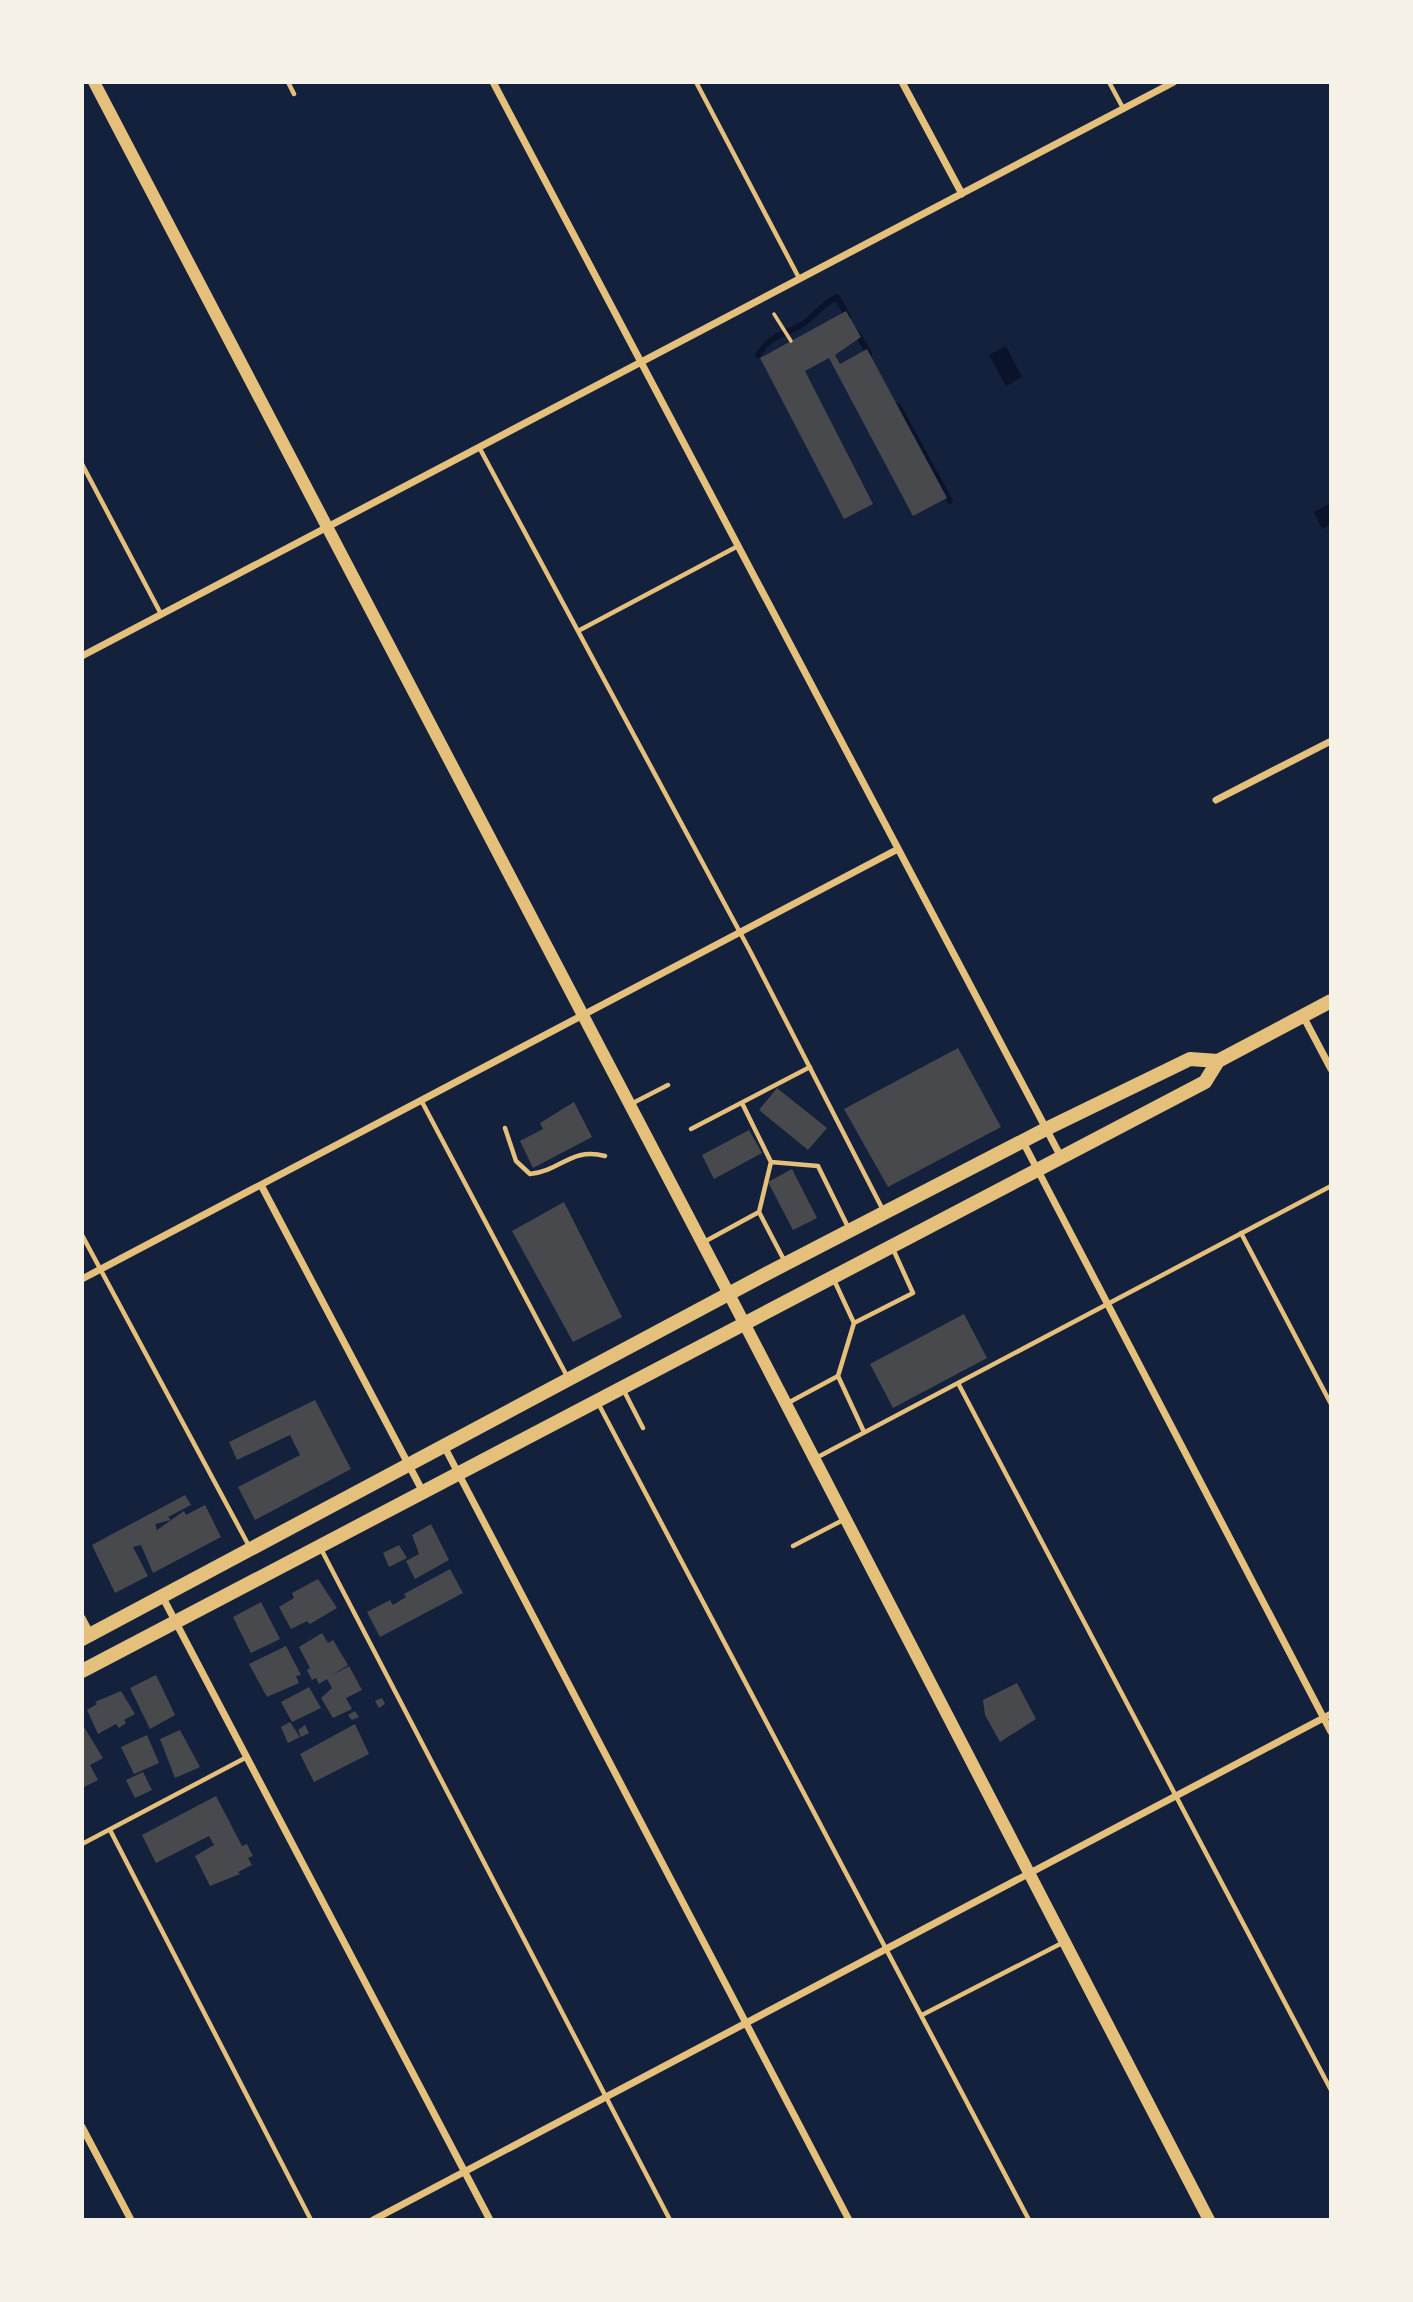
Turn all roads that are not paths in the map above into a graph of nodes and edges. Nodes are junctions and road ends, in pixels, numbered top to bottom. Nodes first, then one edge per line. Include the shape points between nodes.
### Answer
1 (94, 82) edge
2 (288, 82) edge
3 (493, 82) edge
4 (696, 82) edge
5 (902, 82) edge
6 (1109, 82) edge
7 (1174, 82) edge
8 (294, 94) dead end
9 (1124, 109) junction
10 (962, 194) junction
11 (800, 279) junction
12 (641, 363) junction
13 (479, 447) junction
14 (82, 464) edge
15 (326, 528) junction
16 (738, 546) junction
17 (161, 614) junction
18 (578, 631) junction
19 (82, 656) edge
20 (1331, 741) edge
21 (1216, 800) dead end
22 (898, 849) junction
23 (740, 932) junction
24 (1331, 1001) edge
25 (581, 1015) junction
26 (1303, 1016) junction
27 (1218, 1061) junction
28 (810, 1067) junction
29 (1331, 1069) edge
30 (668, 1085) dead end
31 (421, 1100) junction
32 (742, 1102) junction
33 (629, 1105) junction
34 (505, 1128) dead end
35 (691, 1129) dead end
36 (1046, 1129) junction
37 (1023, 1142) junction
38 (605, 1156) dead end
39 (1061, 1157) junction
40 (772, 1162) junction
41 (1037, 1170) junction
42 (261, 1185) junction
43 (1331, 1185) edge
44 (759, 1212) junction
45 (885, 1213) junction
46 (850, 1231) junction
47 (1241, 1233) junction
48 (82, 1235) edge
49 (702, 1243) junction
50 (891, 1246) junction
51 (786, 1264) junction
52 (100, 1269) junction
53 (832, 1276) junction
54 (82, 1279) edge
55 (729, 1294) junction
56 (1107, 1304) junction
57 (744, 1323) junction
58 (854, 1323) junction
59 (838, 1376) junction
60 (569, 1379) junction
61 (958, 1383) junction
62 (622, 1387) junction
63 (597, 1400) junction
64 (786, 1404) junction
65 (1331, 1404) edge
66 (643, 1428) dead end
67 (863, 1432) junction
68 (444, 1446) junction
69 (815, 1458) junction
70 (409, 1465) junction
71 (457, 1474) junction
72 (423, 1492) junction
73 (846, 1518) junction
74 (319, 1546) junction
75 (793, 1546) dead end
76 (251, 1548) junction
77 (162, 1596) junction
78 (82, 1618) edge
79 (176, 1622) junction
80 (86, 1637) edge
81 (82, 1671) edge
82 (1327, 1716) edge
83 (1331, 1732) edge
84 (247, 1757) junction
85 (1177, 1796) junction
86 (110, 1830) junction
87 (82, 1844) edge
88 (1030, 1874) junction
89 (1065, 1941) junction
90 (886, 1950) junction
91 (922, 2015) junction
92 (746, 2024) junction
93 (1331, 2090) edge
94 (606, 2097) junction
95 (82, 2127) edge
96 (465, 2172) junction
97 (131, 2220) edge
98 (311, 2220) edge
99 (373, 2220) edge
100 (490, 2220) edge
101 (670, 2220) edge
102 (849, 2220) edge
103 (1029, 2220) edge
104 (1209, 2220) edge

1 - 15 main road
2 - 8 lane
3 - 12 street
4 - 11 lane
5 - 10 street
6 - 9 lane
7 - 9 street
9 - 10 street
10 - 11 street
11 - 12 street
12 - 13 street
12 - 16 street
13 - 15 street
13 - 18 lane
14 - 17 lane
15 - 17 street
15 - 25 main road
16 - 18 lane
16 - 22 street
17 - 19 street
18 - 23 lane
20 - 21 street
22 - 23 street
22 - 36 street
23 - 25 street
23 - 28 lane
24 - 26 main road
25 - 31 street
25 - 33 main road
26 - 27 main road
26 - 29 street
27 - 36 main road via 1189,1059
27 - 39 main road via 1205,1082
28 - 32 lane
28 - 45 lane
30 - 33 lane
31 - 42 street
31 - 60 lane
32 - 35 lane
32 - 40 lane
33 - 49 main road
34 - 38 lane via 516,1161 530,1174 588,1152
36 - 37 main road
36 - 39 street
37 - 41 street
37 - 45 main road
39 - 41 main road
40 - 44 lane
40 - 46 lane via 818,1167
41 - 50 main road
41 - 56 street
42 - 52 street
42 - 70 street
43 - 47 lane
44 - 49 lane
44 - 51 lane
45 - 46 main road
46 - 51 main road
47 - 56 lane
47 - 65 lane
48 - 52 lane
49 - 55 main road
50 - 53 main road
50 - 58 lane via 913,1293
51 - 55 main road
52 - 54 street
52 - 76 lane
53 - 57 main road
53 - 58 lane
55 - 57 main road
55 - 60 main road
56 - 61 lane
56 - 82 street
57 - 62 main road
57 - 64 main road
58 - 59 lane
59 - 64 lane
59 - 67 lane
60 - 68 main road
61 - 67 lane
61 - 85 lane
62 - 63 main road
62 - 66 lane
63 - 71 main road
63 - 90 lane
64 - 69 main road
67 - 69 lane
68 - 70 main road
68 - 71 street
69 - 73 main road
70 - 72 street
70 - 76 main road
71 - 72 main road
71 - 92 street
72 - 74 main road
73 - 75 lane
73 - 88 main road
74 - 79 main road
74 - 94 lane
76 - 77 main road
77 - 79 street
77 - 80 main road
78 - 80 street
79 - 81 main road
79 - 84 street
82 - 83 street
82 - 85 street
84 - 86 lane
84 - 96 street
85 - 88 street
85 - 93 lane
86 - 87 lane
86 - 98 lane
88 - 89 main road
88 - 90 street
89 - 91 lane
89 - 104 main road
90 - 91 lane
90 - 92 street
91 - 103 lane
92 - 94 street
92 - 102 street
94 - 96 street
94 - 101 lane
95 - 97 street
96 - 99 street
96 - 100 street

